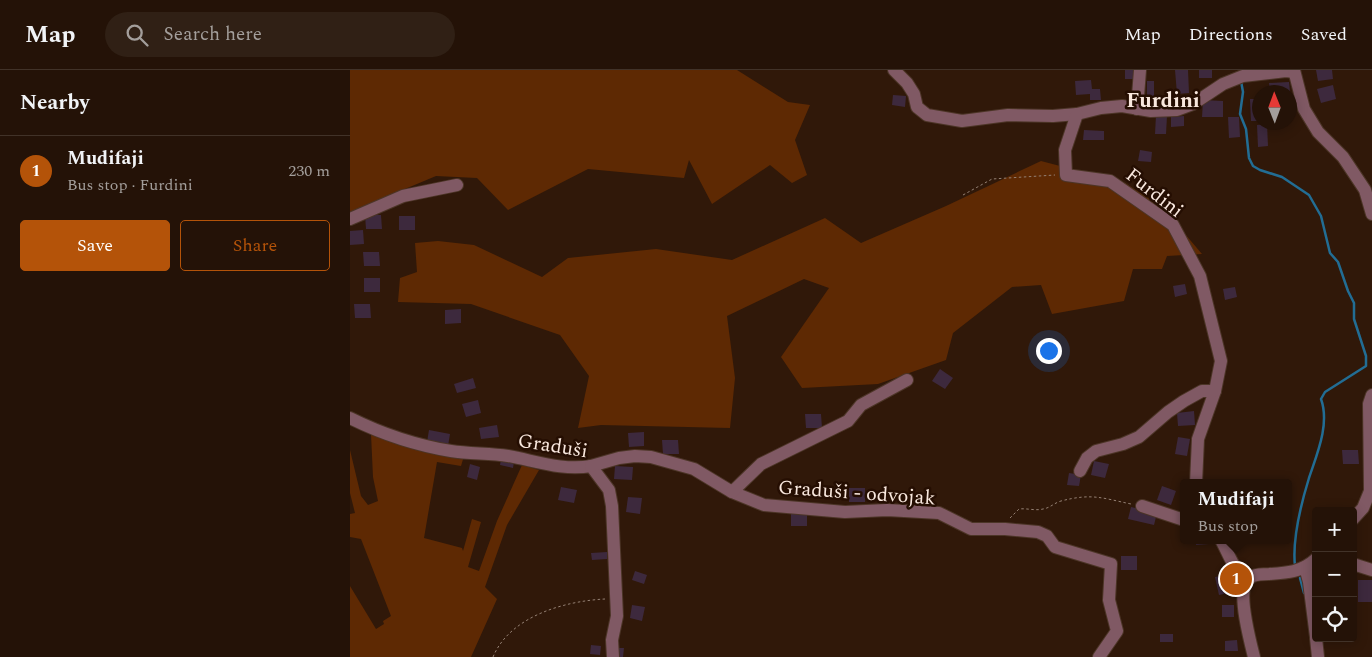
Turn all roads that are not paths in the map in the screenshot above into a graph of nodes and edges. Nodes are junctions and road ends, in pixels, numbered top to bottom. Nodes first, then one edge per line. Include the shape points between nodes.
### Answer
1 (894, 70) edge
2 (1140, 70) edge
3 (1294, 71) edge
4 (1137, 109) junction
5 (1077, 114) junction
6 (457, 185) dead end
7 (1372, 214) edge
8 (350, 219) edge
9 (908, 380) dead end
10 (1215, 391) junction
11 (1372, 395) edge
12 (350, 418) edge
13 (591, 466) junction
14 (1080, 471) dead end
15 (1196, 479) edge
16 (1371, 491) edge
17 (732, 492) junction
18 (1142, 506) road end
19 (1357, 515) edge
20 (1180, 519) edge
21 (1217, 544) edge
22 (1223, 544) edge
23 (1232, 560) junction
24 (1357, 565) edge
25 (1303, 567) edge
26 (1372, 570) edge
27 (1247, 581) junction
28 (1312, 606) edge
29 (1316, 642) edge
30 (613, 657) edge
31 (1099, 657) edge
32 (1254, 657) edge
33 (1318, 657) edge

1 - 5 street via 914,94 917,107 928,115 962,121 1008,115
2 - 4 street
3 - 4 street via 1243,76 1177,110
3 - 7 street via 1304,109 1318,132 1343,157 1365,190
4 - 5 street via 1122,106
5 - 10 street, Furdini via 1065,150 1066,175 1110,181 1173,225 1200,276 1221,361
6 - 8 street via 403,196
9 - 17 street, Graduši - odvojak via 861,405 848,421 761,464
10 - 14 street via 1202,391 1168,412 1139,436 1096,451 1087,458
10 - 15 street, Furdini via 1198,439
11 - 16 street via 1369,404
12 - 13 street, Graduši via 383,434 418,445 509,456 545,465
13 - 17 street, Graduši - odvojak via 619,458 651,457 694,469
13 - 30 street, Graduši via 609,490 612,506 617,616 612,640
16 - 19 street
17 - 31 street, Graduši - odvojak via 764,505 845,512 939,513 970,529 1038,532 1047,536 1055,547 1111,564 1109,600 1117,631
18 - 20 street
21 - 23 street
22 - 23 street
23 - 27 street via 1238,573
24 - 26 street
25 - 27 street via 1254,575
25 - 28 street
27 - 32 street via 1244,608
29 - 33 street

